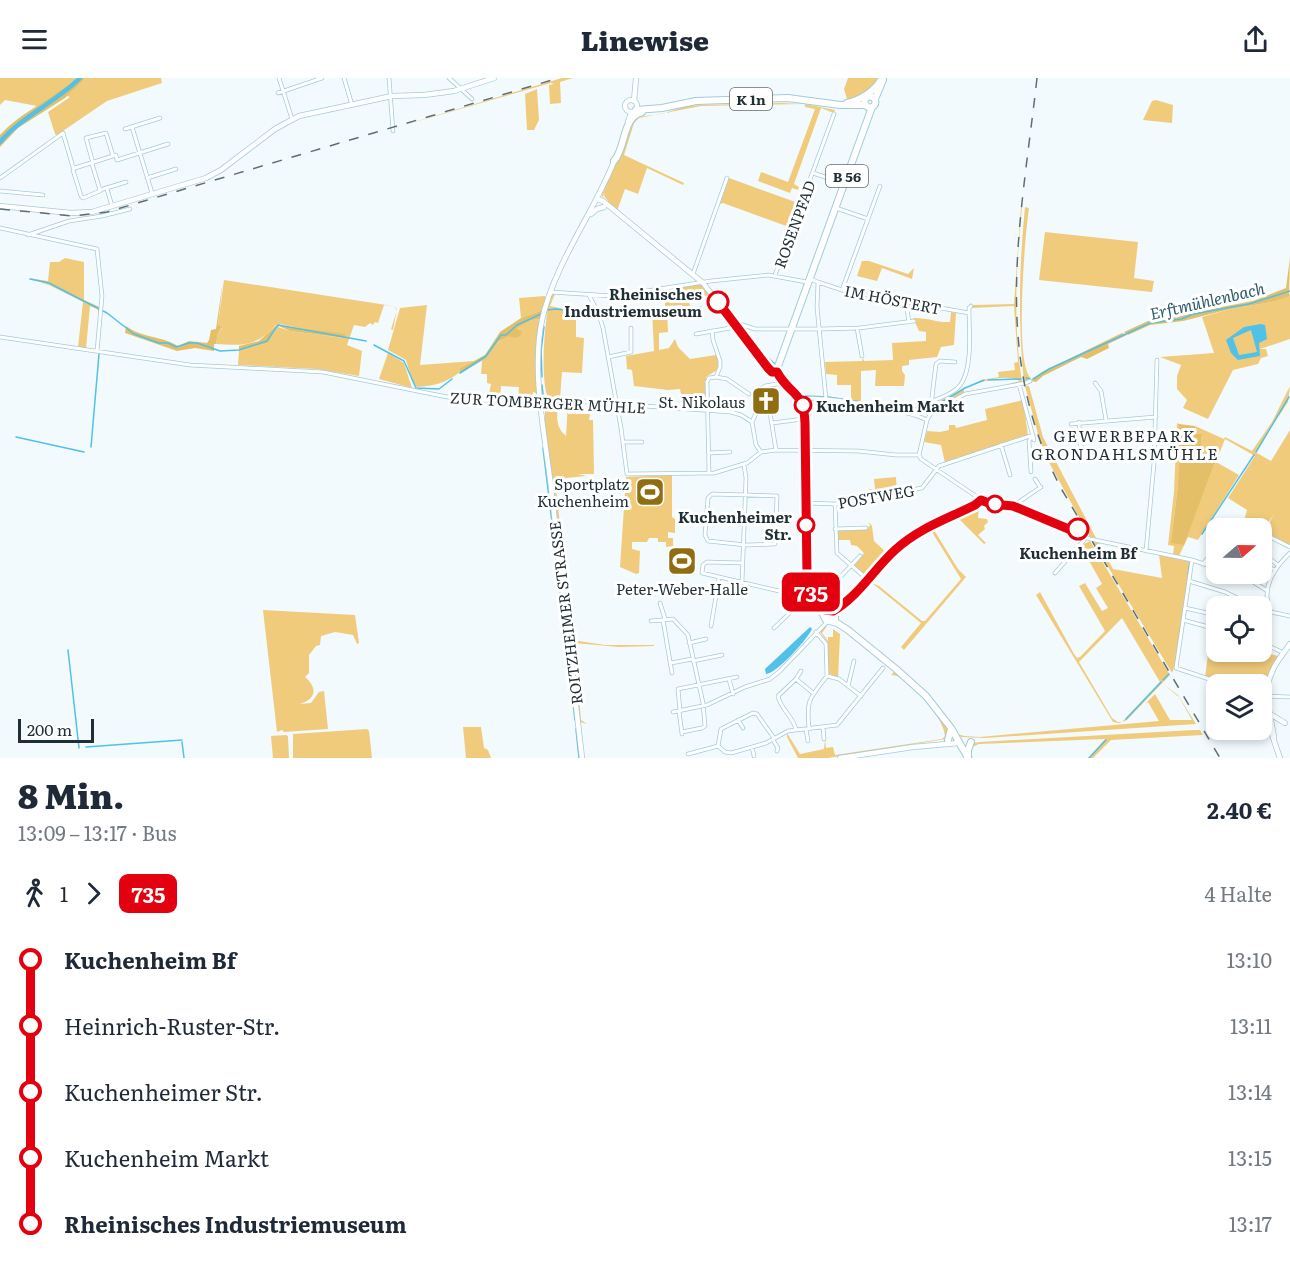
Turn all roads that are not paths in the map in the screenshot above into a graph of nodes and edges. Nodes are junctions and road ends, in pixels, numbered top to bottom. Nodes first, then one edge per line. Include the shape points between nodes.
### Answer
1 (279, 78) edge
2 (322, 78) edge
3 (344, 78) edge
4 (389, 78) edge
5 (449, 78) edge
6 (494, 78) edge
7 (636, 78) edge
8 (478, 80) edge
9 (882, 80) edge
10 (459, 89) junction
11 (284, 91) junction
12 (278, 93) dead end
13 (392, 96) junction
14 (472, 99) dead end
15 (812, 100) junction
16 (678, 104) junction
17 (352, 105) junction
18 (868, 106) junction
19 (632, 107) junction
20 (834, 114) dead end
21 (160, 118) dead end
22 (292, 120) junction
23 (132, 127) junction
24 (125, 129) dead end
25 (393, 131) dead end
26 (168, 144) dead end
27 (139, 153) junction
28 (113, 156) junction
29 (614, 161) junction
30 (92, 163) junction
31 (74, 167) junction
32 (176, 169) dead end
33 (813, 172) junction
34 (0, 178) edge
35 (147, 178) junction
36 (727, 178) dead end
37 (126, 182) dead end
38 (845, 184) junction
39 (880, 186) dead end
40 (107, 189) junction
41 (101, 190) junction
42 (0, 191) edge
43 (43, 195) dead end
44 (153, 195) junction
45 (597, 199) junction
46 (0, 206) edge
47 (112, 207) junction
48 (604, 207) junction
49 (836, 207) junction
50 (130, 209) dead end
51 (612, 210) junction
52 (589, 216) junction
53 (868, 219) junction
54 (0, 228) edge
55 (28, 235) junction
56 (693, 274) junction
57 (775, 275) junction
58 (809, 281) junction
59 (818, 282) junction
60 (703, 283) junction
61 (842, 290) junction
62 (550, 292) junction
63 (589, 295) junction
64 (906, 302) junction
65 (971, 306) dead end
66 (969, 314) junction
67 (735, 324) junction
68 (631, 328) dead end
69 (792, 328) junction
70 (819, 328) junction
71 (858, 328) junction
72 (712, 331) junction
73 (696, 334) dead end
74 (0, 337) edge
75 (97, 351) junction
76 (608, 357) junction
77 (862, 357) dead end
78 (1157, 360) dead end
79 (955, 362) dead end
80 (777, 372) junction
81 (716, 376) junction
82 (1030, 381) dead end
83 (784, 382) junction
84 (1095, 383) dead end
85 (1020, 384) junction
86 (760, 396) junction
87 (826, 397) junction
88 (801, 399) junction
89 (542, 402) junction
90 (617, 404) junction
91 (931, 404) junction
92 (708, 411) junction
93 (770, 413) dead end
94 (930, 414) junction
95 (1156, 417) junction
96 (805, 419) junction
97 (927, 420) junction
98 (1106, 420) junction
99 (752, 422) junction
100 (1079, 422) junction
101 (772, 423) junction
102 (1071, 424) dead end
103 (1033, 435) junction
104 (1034, 440) dead end
105 (623, 442) junction
106 (642, 442) dead end
107 (1001, 445) junction
108 (776, 450) junction
109 (1083, 450) dead end
110 (805, 451) junction
111 (730, 452) dead end
112 (761, 452) junction
113 (708, 453) junction
114 (919, 455) junction
115 (744, 465) junction
116 (936, 469) junction
117 (1031, 472) dead end
118 (709, 474) junction
119 (1010, 475) dead end
120 (1035, 479) dead end
121 (745, 495) junction
122 (981, 500) junction
123 (806, 503) junction
124 (835, 504) junction
125 (1013, 506) junction
126 (722, 518) dead end
127 (744, 518) junction
128 (866, 528) dead end
129 (835, 529) junction
130 (1086, 538) junction
131 (1272, 538) edge
132 (743, 544) junction
133 (1290, 547) edge
134 (1146, 551) junction
135 (1290, 553) edge
136 (860, 556) dead end
137 (1272, 559) edge
138 (1192, 560) junction
139 (1206, 560) edge
140 (743, 563) junction
141 (1203, 564) junction
142 (1206, 565) edge
143 (1278, 565) junction
144 (851, 566) junction
145 (1272, 569) edge
146 (1275, 570) junction
147 (1055, 573) dead end
148 (720, 577) junction
149 (867, 579) junction
150 (1189, 581) junction
151 (742, 582) junction
152 (1256, 584) edge
153 (829, 589) dead end
154 (1266, 590) junction
155 (813, 596) junction
156 (1233, 596) edge
157 (1267, 596) edge
158 (660, 603) dead end
159 (800, 603) junction
160 (1185, 608) junction
161 (1272, 612) edge
162 (1206, 613) edge
163 (1290, 615) edge
164 (830, 616) junction
165 (664, 620) junction
166 (1183, 620) junction
167 (651, 621) dead end
168 (711, 626) dead end
169 (1206, 626) edge
170 (774, 628) dead end
171 (816, 632) junction
172 (706, 639) dead end
173 (689, 643) junction
174 (1290, 644) edge
175 (1272, 648) edge
176 (1284, 653) junction
177 (722, 655) dead end
178 (692, 660) junction
179 (854, 661) dead end
180 (671, 663) junction
181 (883, 668) dead end
182 (801, 671) dead end
183 (672, 673) dead end
184 (1271, 674) edge
185 (827, 675) junction
186 (737, 677) dead end
187 (1206, 678) edge
188 (729, 679) junction
189 (796, 679) junction
190 (699, 685) junction
191 (848, 686) junction
192 (813, 693) junction
193 (733, 694) junction
194 (861, 696) junction
195 (1272, 696) edge
196 (1290, 697) edge
197 (703, 706) junction
198 (680, 711) junction
199 (673, 712) dead end
200 (1272, 715) edge
201 (738, 720) junction
202 (1285, 723) dead end
203 (1272, 725) edge
204 (823, 727) junction
205 (743, 728) dead end
206 (808, 729) junction
207 (796, 730) junction
208 (1272, 738) edge
209 (774, 739) junction
210 (824, 739) dead end
211 (808, 741) dead end
212 (955, 742) junction
213 (971, 742) dead end
214 (718, 746) junction
215 (1276, 746) junction
216 (752, 747) junction
217 (777, 751) dead end
218 (728, 753) junction
219 (688, 754) dead end
220 (754, 756) dead end
221 (582, 758) edge
222 (729, 758) edge
223 (840, 758) edge
224 (968, 758) edge
225 (1280, 758) edge

1 - 11 street
2 - 11 street
3 - 17 street
4 - 13 street
5 - 10 street
6 - 8 street
7 - 19 street, ROITZHEIMER STRASSE
8 - 10 street
9 - 15 main road, K 1n via 871,92 852,102
9 - 18 main road via 874,98 876,104
10 - 13 street
10 - 14 street
11 - 12 street
11 - 22 street
13 - 17 street
13 - 25 street
15 - 16 main road, K 1n via 711,100
15 - 18 main road, K 1n
16 - 19 main road, K 1n via 649,109
16 - 29 main road, K 1n via 634,116
17 - 22 street
18 - 38 main road, B 56 via 870,116
19 - 29 street, ROITZHEIMER STRASSE
20 - 33 street, ROSENPFAD
21 - 23 street
22 - 44 street via 214,174
23 - 24 street
23 - 27 street
26 - 27 street
27 - 28 street via 117,160
27 - 35 street
28 - 30 street
28 - 30 street via 106,133 86,138
29 - 45 street, ROITZHEIMER STRASSE
30 - 31 street
30 - 41 street
31 - 34 street via 63,133
31 - 41 street via 83,198
32 - 35 street
33 - 38 street, ROSENPFAD
33 - 57 street, ROSENPFAD
35 - 44 street
36 - 56 street
37 - 40 street
38 - 49 main road, B 56
39 - 53 street
40 - 41 street
40 - 47 street
42 - 43 street
44 - 47 street
45 - 48 street
45 - 51 street
45 - 52 street, ROITZHEIMER STRASSE
46 - 47 street via 74,213
48 - 51 street
48 - 52 street
49 - 53 street
49 - 58 main road, B 56
50 - 55 street via 69,221
51 - 56 street
52 - 62 street, ROITZHEIMER STRASSE
53 - 61 street
54 - 55 street
55 - 75 street via 97,249 102,292
56 - 60 street
57 - 58 street, IM HÖSTERT
57 - 60 street, IM HÖSTERT
58 - 59 street, IM HÖSTERT
58 - 69 main road, B 56
59 - 61 street, IM HÖSTERT
59 - 70 street
60 - 63 street, IM HÖSTERT via 614,296
60 - 67 street
61 - 64 street, IM HÖSTERT
62 - 63 street, IM HÖSTERT
62 - 89 street, ROITZHEIMER STRASSE via 538,354
63 - 76 street via 598,312
64 - 66 street, IM HÖSTERT
64 - 71 street via 912,322
65 - 66 street
66 - 91 street via 970,351 962,382
67 - 69 street via 755,329
67 - 72 street
67 - 80 street via 768,368
68 - 76 street via 631,352
69 - 70 street
69 - 80 main road, B 56
70 - 71 street
70 - 87 street
71 - 77 street
72 - 73 street
72 - 81 street via 720,361
74 - 75 street, ZUR TOMBERGER MÜHLE
75 - 89 street, ZUR TOMBERGER MÜHLE via 196,365 323,372 462,400
76 - 90 street
78 - 95 street
79 - 91 street via 938,362
80 - 83 main road
81 - 86 street via 748,394
81 - 92 street via 707,381
82 - 85 street
83 - 86 street via 764,386
83 - 88 main road
84 - 98 street via 1101,391
85 - 94 street via 965,394
85 - 103 street
86 - 99 street
87 - 88 street
87 - 97 street
88 - 96 main road
89 - 90 street, ZUR TOMBERGER MÜHLE
89 - 221 street, ROITZHEIMER STRASSE
90 - 92 street, ZUR TOMBERGER MÜHLE
90 - 105 street
91 - 94 street
92 - 99 street, ZUR TOMBERGER MÜHLE via 734,413
92 - 113 street
93 - 101 street
94 - 97 street
95 - 98 street
95 - 134 street
96 - 101 street
96 - 110 main road
97 - 114 street
98 - 100 street
99 - 112 street
100 - 102 street
100 - 109 street
101 - 108 street
103 - 104 street
103 - 107 street
103 - 117 street via 1029,441
105 - 106 street
105 - 118 street via 626,474
107 - 116 street
107 - 119 street
108 - 110 street
108 - 112 street
110 - 114 street
110 - 123 main road
111 - 113 street
112 - 115 street
113 - 118 street
114 - 116 street
115 - 118 street
115 - 121 street
116 - 122 street
116 - 124 street, POSTWEG via 922,488
120 - 125 street via 1040,487
121 - 127 street
121 - 132 street via 777,496 775,545
121 - 132 street via 709,495 705,534 711,542
122 - 125 street
122 - 149 street via 917,533
123 - 124 street, POSTWEG
123 - 155 main road via 806,565
124 - 129 street
125 - 130 street
126 - 127 street
127 - 132 street
128 - 129 street
129 - 144 street via 836,552
130 - 134 street
130 - 147 street
131 - 133 street
132 - 140 street
134 - 138 street
135 - 143 street
136 - 144 street
137 - 143 street
138 - 141 street
138 - 150 street
139 - 141 street
140 - 148 street via 708,561 703,565 702,573
140 - 151 street
141 - 142 street
143 - 146 street
144 - 149 street
144 - 153 street
145 - 146 street
146 - 154 street
148 - 151 street
148 - 168 street
149 - 164 street
150 - 156 street
150 - 160 street
151 - 159 street via 784,592
152 - 154 street
154 - 157 street
155 - 159 street
155 - 159 street
155 - 164 main road
158 - 165 street
159 - 170 street
160 - 162 street
160 - 166 street
161 - 163 street
164 - 171 street
164 - 212 main road via 926,696 951,728
165 - 167 street
165 - 173 street via 673,619 687,633
165 - 180 street
166 - 169 street
166 - 187 street via 1176,668
171 - 185 street via 826,644
171 - 193 street via 771,678
172 - 173 street
173 - 178 street
174 - 176 street
175 - 176 street
176 - 184 street
177 - 178 street
178 - 180 street
178 - 190 street
179 - 191 street
180 - 183 street
181 - 194 street
182 - 189 street
185 - 191 street
185 - 192 street
186 - 188 street
188 - 190 street
188 - 193 street
189 - 192 street
189 - 207 street via 778,698
190 - 197 street
190 - 198 street via 677,690
191 - 194 street
192 - 206 street via 807,707
193 - 197 street
194 - 204 street via 837,725
195 - 196 street
197 - 198 street
197 - 198 street via 704,727 682,733
198 - 199 street
200 - 202 street
201 - 205 street
201 - 209 street via 755,713
201 - 214 street via 720,730
203 - 215 street
204 - 206 street
204 - 210 street
206 - 207 street
206 - 211 street
207 - 209 street
208 - 215 street
209 - 216 street
209 - 217 street
212 - 223 street
212 - 224 main road
213 - 224 main road
214 - 218 street
214 - 219 street
215 - 225 street
216 - 218 street
216 - 220 street
218 - 222 street

